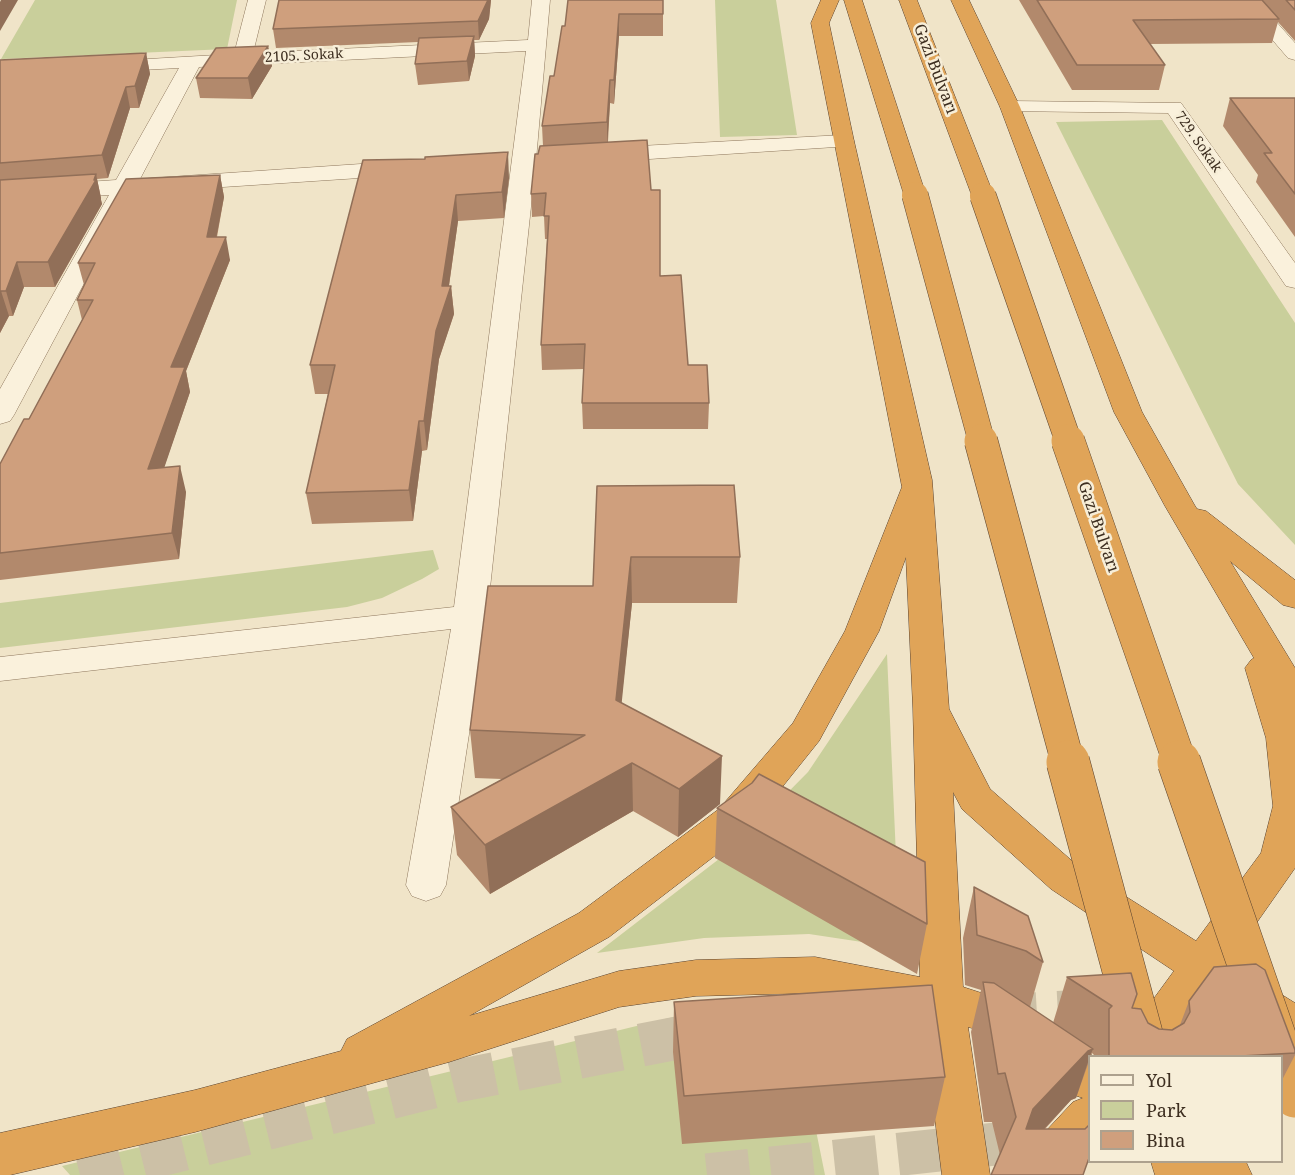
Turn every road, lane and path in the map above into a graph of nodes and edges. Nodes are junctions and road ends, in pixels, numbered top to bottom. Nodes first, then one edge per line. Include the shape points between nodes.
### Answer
1 (257, 0) edge
2 (542, 0) edge
3 (831, 0) edge
4 (853, 0) edge
5 (908, 0) edge
6 (960, 0) edge
7 (1247, 0) edge
8 (535, 45) junction
9 (1295, 54) edge
10 (242, 59) junction
11 (192, 62) junction
12 (84, 67) edge
13 (1010, 107) junction
14 (843, 141) junction
15 (583, 156) edge
16 (431, 166) edge
17 (125, 188) junction
18 (0, 195) edge
19 (1295, 281) edge
20 (0, 415) edge
21 (918, 480) junction
22 (1180, 506) junction
23 (1295, 597) edge
24 (470, 616) junction
25 (1250, 625) junction
26 (0, 669) edge
27 (1295, 697) edge
28 (931, 708) junction
29 (426, 885) dead end
30 (1202, 967) junction
31 (942, 1000) junction
32 (1295, 1027) edge
33 (1139, 1055) edge
34 (1147, 1055) edge
35 (1280, 1055) edge
36 (1283, 1063) edge
37 (1295, 1074) edge
38 (320, 1077) junction
39 (1088, 1079) edge
40 (1295, 1096) edge
41 (1283, 1098) edge
42 (1088, 1119) edge
43 (0, 1155) edge
44 (1211, 1163) edge
45 (966, 1175) edge
46 (1037, 1175) tunnel mouth
47 (1227, 1175) edge

1 - 10 street
2 - 8 street
3 - 14 highway via 820,23
4 - 34 highway, bridge via 915,195
5 - 35 highway, Gazi Bulvarı, bridge via 983,196
6 - 13 highway
7 - 9 street
8 - 10 street, 2105. Sokak
8 - 24 street via 525,160
10 - 11 street, 2105. Sokak
11 - 12 street, 2105. Sokak
11 - 17 street
13 - 19 street, 729. Sokak via 1174,107
13 - 22 highway via 1128,412
14 - 15 street
14 - 21 highway
16 - 17 street
17 - 18 street
17 - 20 street
21 - 28 highway
21 - 38 highway via 862,631 806,732 733,820 594,925
22 - 23 highway
22 - 25 highway
24 - 26 street
24 - 29 street
25 - 27 highway
25 - 30 highway via 1284,738 1292,806 1280,858
28 - 30 highway via 976,799 1065,878
28 - 31 highway
30 - 32 highway
30 - 33 highway
31 - 38 highway via 815,975 696,978 619,989
31 - 39 highway via 996,1016
31 - 45 highway
36 - 40 highway, Gazi Bulvarı, bridge
37 - 41 highway
38 - 43 highway via 195,1111
42 - 46 highway
44 - 47 highway

